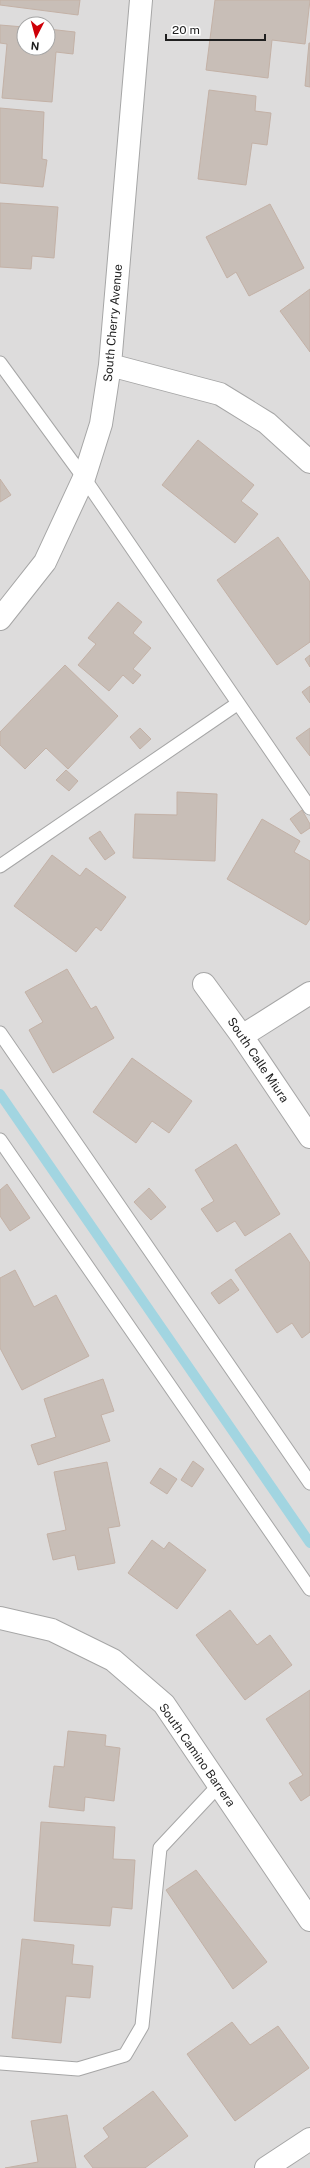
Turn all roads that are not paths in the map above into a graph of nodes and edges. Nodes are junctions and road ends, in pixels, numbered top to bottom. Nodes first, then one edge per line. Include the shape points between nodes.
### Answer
1 (141, 0) edge
2 (0, 363) edge
3 (110, 365) junction
4 (310, 462) edge
5 (84, 478) junction
6 (0, 619) edge
7 (238, 704) junction
8 (310, 808) edge
9 (0, 866) edge
10 (204, 984) dead end
11 (310, 993) edge
12 (0, 1033) edge
13 (242, 1036) junction
14 (310, 1138) edge
15 (0, 1140) edge
16 (310, 1483) edge
17 (310, 1589) edge
18 (0, 1618) edge
19 (219, 1785) junction
20 (310, 1920) edge
21 (0, 2064) edge
22 (310, 2139) edge
23 (266, 2168) edge

1 - 3 street, South Cherry Avenue
2 - 5 lane
3 - 4 street via 220,394 268,423
3 - 5 street, South Cherry Avenue via 101,424
5 - 6 street, South Cherry Avenue via 45,562
5 - 7 lane
7 - 8 lane
7 - 9 lane
10 - 13 street, South Calle Miura
11 - 13 street
12 - 16 lane
13 - 14 street, South Calle Miura
15 - 17 lane
18 - 19 street, South Camino Barrera via 52,1630 113,1660 164,1704
19 - 20 street, South Camino Barrera
19 - 21 lane via 160,1848 142,2026 125,2055 78,2069
22 - 23 street

